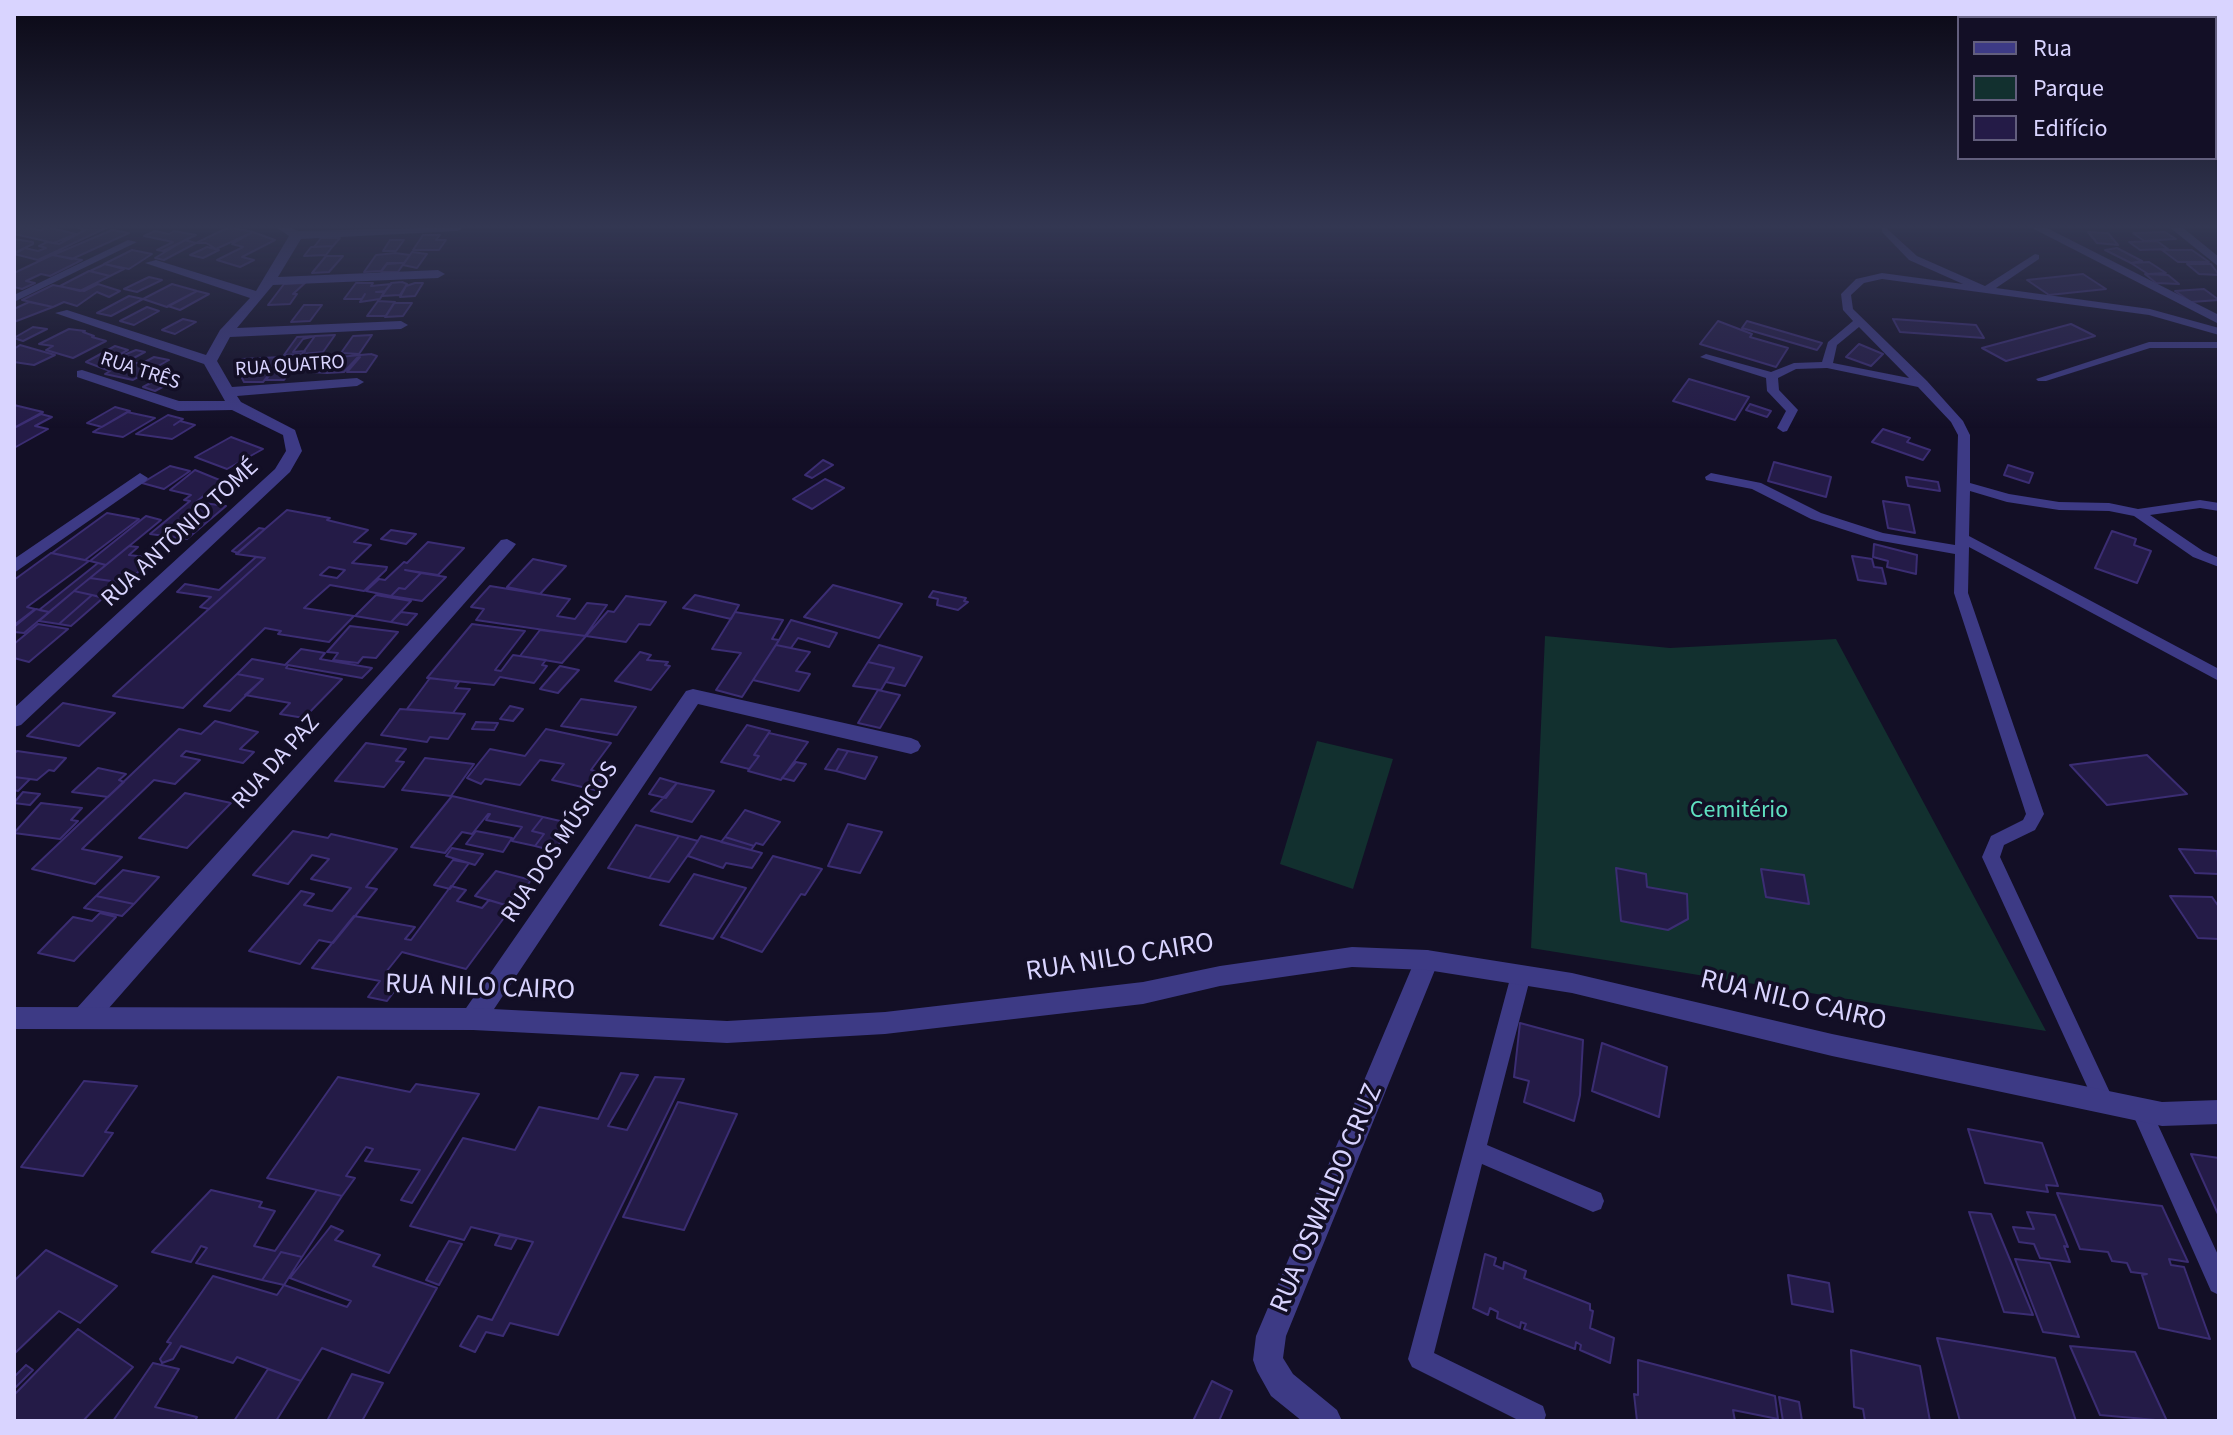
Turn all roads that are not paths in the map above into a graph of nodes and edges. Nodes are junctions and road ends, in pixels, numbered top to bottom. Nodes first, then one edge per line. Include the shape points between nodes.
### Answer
1 (259, 294) edge
2 (1846, 294) edge
3 (2016, 294) edge
4 (2168, 294) edge
5 (62, 313) dead end
6 (2219, 320) edge
7 (1860, 321) junction
8 (401, 325) dead end
9 (2219, 332) edge
10 (225, 333) junction
11 (2219, 345) edge
12 (1706, 357) dead end
13 (210, 361) junction
14 (1827, 365) junction
15 (82, 374) dead end
16 (1772, 376) junction
17 (2042, 379) dead end
18 (357, 382) dead end
19 (1923, 384) junction
20 (230, 398) junction
21 (1783, 428) dead end
22 (1711, 477) dead end
23 (140, 478) dead end
24 (1963, 485) junction
25 (2219, 507) edge
26 (2138, 513) junction
27 (507, 544) dead end
28 (1963, 545) junction
29 (2219, 563) edge
30 (14, 567) edge
31 (2219, 676) edge
32 (14, 720) edge
33 (911, 746) dead end
34 (1427, 960) junction
35 (1521, 975) junction
36 (85, 1017) junction
37 (14, 1018) edge
38 (473, 1019) junction
39 (2103, 1099) junction
40 (2140, 1108) junction
41 (2219, 1112) edge
42 (1475, 1150) junction
43 (1593, 1201) dead end
44 (2219, 1283) edge
45 (1534, 1415) dead end
46 (1326, 1421) edge

1 - 10 street
2 - 7 lane via 1848,310
3 - 9 lane via 2150,312
4 - 6 street
5 - 13 street
7 - 14 lane via 1832,344
7 - 19 lane
8 - 10 street
10 - 13 street
11 - 17 lane via 2149,345
12 - 16 lane
13 - 20 street
14 - 16 lane via 1794,366
14 - 19 lane
15 - 20 street, RUA TRÊS via 178,406
16 - 21 lane via 1773,391 1792,410
18 - 20 street, RUA QUATRO
19 - 24 lane via 1964,435
20 - 32 street, RUA ANTÔNIO TOMÉ via 290,433 294,451 282,472
22 - 28 lane via 1756,486 1816,516 1881,537
23 - 30 street
24 - 26 lane via 2007,498
24 - 28 lane
25 - 26 lane via 2200,504
26 - 29 lane
27 - 36 street, RUA DA PAZ
28 - 31 lane
28 - 39 lane via 1961,593 2035,814 2029,825 1997,841 1991,857
33 - 38 street, RUA DOS MÚSICOS via 693,696
34 - 35 street, RUA NILO CAIRO
34 - 38 street, RUA NILO CAIRO via 1352,957 1143,993 885,1023 727,1032
34 - 46 street, RUA OSWALDO CRUZ via 1271,1336 1268,1360 1282,1385
35 - 39 street, RUA NILO CAIRO
35 - 42 lane
36 - 37 street, RUA NILO CAIRO
36 - 38 street, RUA NILO CAIRO
39 - 40 street, RUA NILO CAIRO
40 - 41 street, RUA NILO CAIRO via 2162,1114
40 - 44 lane
42 - 43 lane
42 - 45 lane via 1420,1359

